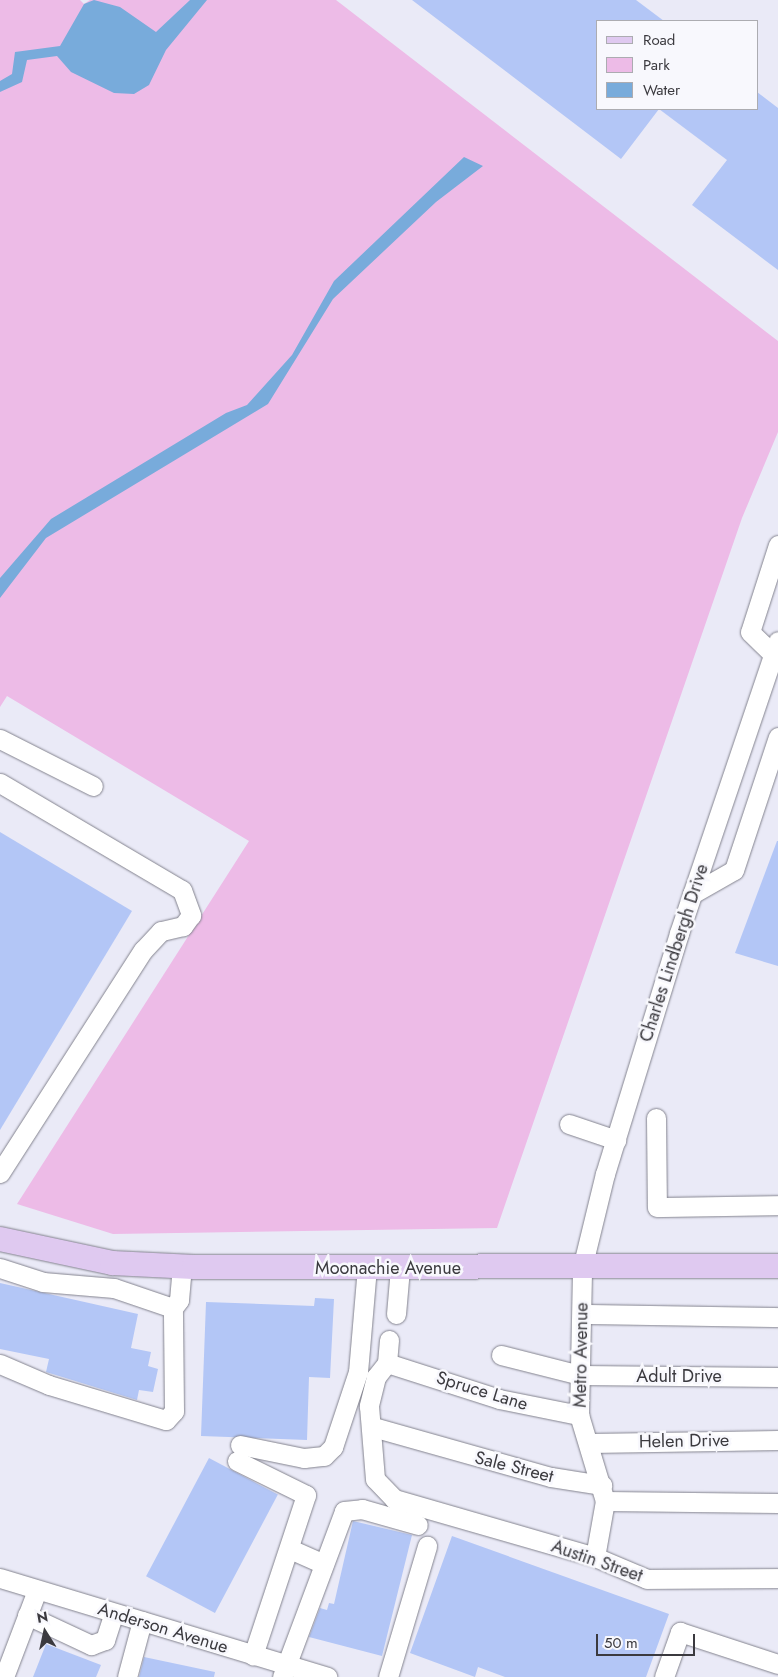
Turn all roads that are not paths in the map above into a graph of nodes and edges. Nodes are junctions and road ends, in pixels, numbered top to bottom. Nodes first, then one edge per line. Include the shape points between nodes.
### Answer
1 (778, 545) edge
2 (776, 652) edge
3 (778, 737) edge
4 (0, 739) edge
5 (737, 762) junction
6 (772, 770) edge
7 (0, 783) edge
8 (93, 786) dead end
9 (692, 894) junction
10 (656, 1118) dead end
11 (569, 1124) dead end
12 (616, 1140) junction
13 (0, 1173) edge
14 (778, 1206) edge
15 (0, 1238) edge
16 (182, 1266) junction
17 (778, 1266) edge
18 (0, 1268) edge
19 (367, 1268) junction
20 (400, 1268) junction
21 (582, 1268) junction
22 (173, 1308) junction
23 (396, 1314) dead end
24 (583, 1314) junction
25 (778, 1317) edge
26 (389, 1340) dead end
27 (501, 1355) dead end
28 (387, 1363) junction
29 (0, 1364) edge
30 (580, 1375) junction
31 (778, 1377) edge
32 (579, 1415) junction
33 (373, 1427) junction
34 (778, 1440) edge
35 (590, 1442) junction
36 (604, 1493) junction
37 (778, 1503) edge
38 (419, 1517) junction
39 (427, 1546) dead end
40 (290, 1549) junction
41 (595, 1557) junction
42 (324, 1564) junction
43 (0, 1578) edge
44 (778, 1578) edge
45 (37, 1590) junction
46 (114, 1613) junction
47 (28, 1614) junction
48 (142, 1621) junction
49 (253, 1655) junction
50 (778, 1664) edge
51 (284, 1671) edge
52 (318, 1676) edge
53 (4, 1677) edge
54 (127, 1677) edge
55 (388, 1677) edge
56 (664, 1677) edge

1 - 2 street via 750,632
2 - 5 street, Charles Lindbergh Drive
3 - 6 street
4 - 8 street
5 - 6 street
5 - 9 street, Charles Lindbergh Drive
6 - 9 street via 734,870
7 - 13 street via 182,890 191,916 183,926 161,931 143,950
9 - 12 street, Charles Lindbergh Drive
10 - 14 street via 657,1207
11 - 12 street
12 - 21 street, Charles Lindbergh Drive
15 - 16 main road, Moonachie Avenue via 112,1263
16 - 19 main road, Moonachie Avenue
16 - 22 street via 179,1300
17 - 21 main road, Moonachie Avenue
18 - 22 street via 43,1282 114,1288
19 - 20 main road, Moonachie Avenue
19 - 40 street via 358,1372 333,1447 324,1456 304,1458 238,1453 306,1495
20 - 21 main road, Moonachie Avenue
20 - 23 street
21 - 24 street, Metro Avenue
22 - 29 street via 174,1411 166,1420 48,1385
24 - 25 street
24 - 30 street, Metro Avenue
26 - 28 street
27 - 30 street, Adult Drive
28 - 32 street, Spruce Lane via 499,1399
28 - 33 street via 380,1369 371,1398
30 - 31 street, Adult Drive
30 - 32 street, Metro Avenue
32 - 35 street, Metro Avenue
33 - 36 street, Sale Street via 427,1446
33 - 38 street via 374,1479
34 - 35 street, Helen Drive
35 - 36 street, Metro Avenue
36 - 37 street
36 - 41 street, Metro Avenue
38 - 41 street, Austin Street
38 - 42 street via 362,1509 344,1510
39 - 55 street
40 - 42 street
40 - 49 street
41 - 44 street, Austin Street via 647,1579
42 - 51 street
43 - 45 street, Anderson Avenue
45 - 46 street, Anderson Avenue
45 - 47 street
46 - 47 street via 105,1640 91,1645
46 - 48 street, Anderson Avenue
47 - 53 street
48 - 49 street, Anderson Avenue
48 - 54 street
49 - 51 street, Anderson Avenue
50 - 56 street via 680,1632
51 - 52 street, Anderson Avenue

